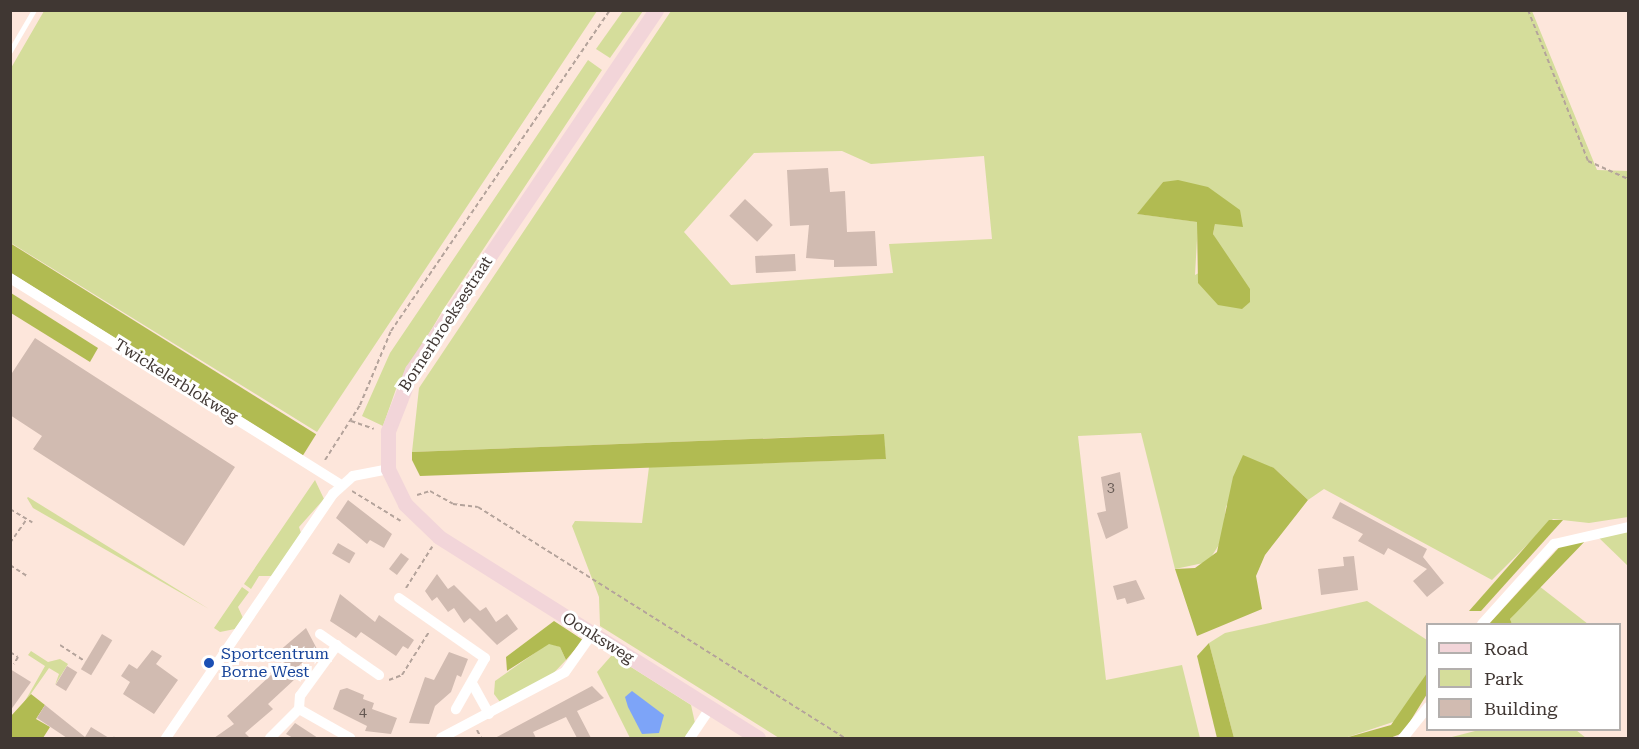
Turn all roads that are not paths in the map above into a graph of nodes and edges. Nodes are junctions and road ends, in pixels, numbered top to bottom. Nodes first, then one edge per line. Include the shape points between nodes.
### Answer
1 (34, 10) edge
2 (656, 10) edge
3 (10, 51) edge
4 (10, 278) edge
5 (388, 469) junction
6 (341, 485) junction
7 (1629, 527) edge
8 (399, 598) road end
9 (1483, 623) edge
10 (320, 634) dead end
11 (592, 634) junction
12 (337, 645) junction
13 (379, 675) road end
14 (473, 685) junction
15 (710, 708) junction
16 (299, 709) junction
17 (456, 709) dead end
18 (1426, 709) edge
19 (489, 714) junction
20 (166, 738) edge
21 (270, 738) edge
22 (351, 738) edge
23 (441, 738) edge
24 (690, 738) edge
25 (758, 738) edge
26 (1403, 738) edge

1 - 3 lane
2 - 5 main road, Bornerbroeksestraat via 412,370 391,420
4 - 6 street, Twickelerblokweg
5 - 6 street
5 - 11 main road, Oonksweg via 405,504 439,537
6 - 20 street
7 - 9 street via 1554,544
8 - 14 street via 485,658
10 - 12 street
11 - 15 main road, Oonksweg
11 - 19 street via 565,672
12 - 13 street
12 - 16 street via 300,696
14 - 17 street
14 - 19 street
15 - 24 street
15 - 25 main road, Oonksweg
16 - 21 street
16 - 22 street
18 - 26 street
19 - 23 street

